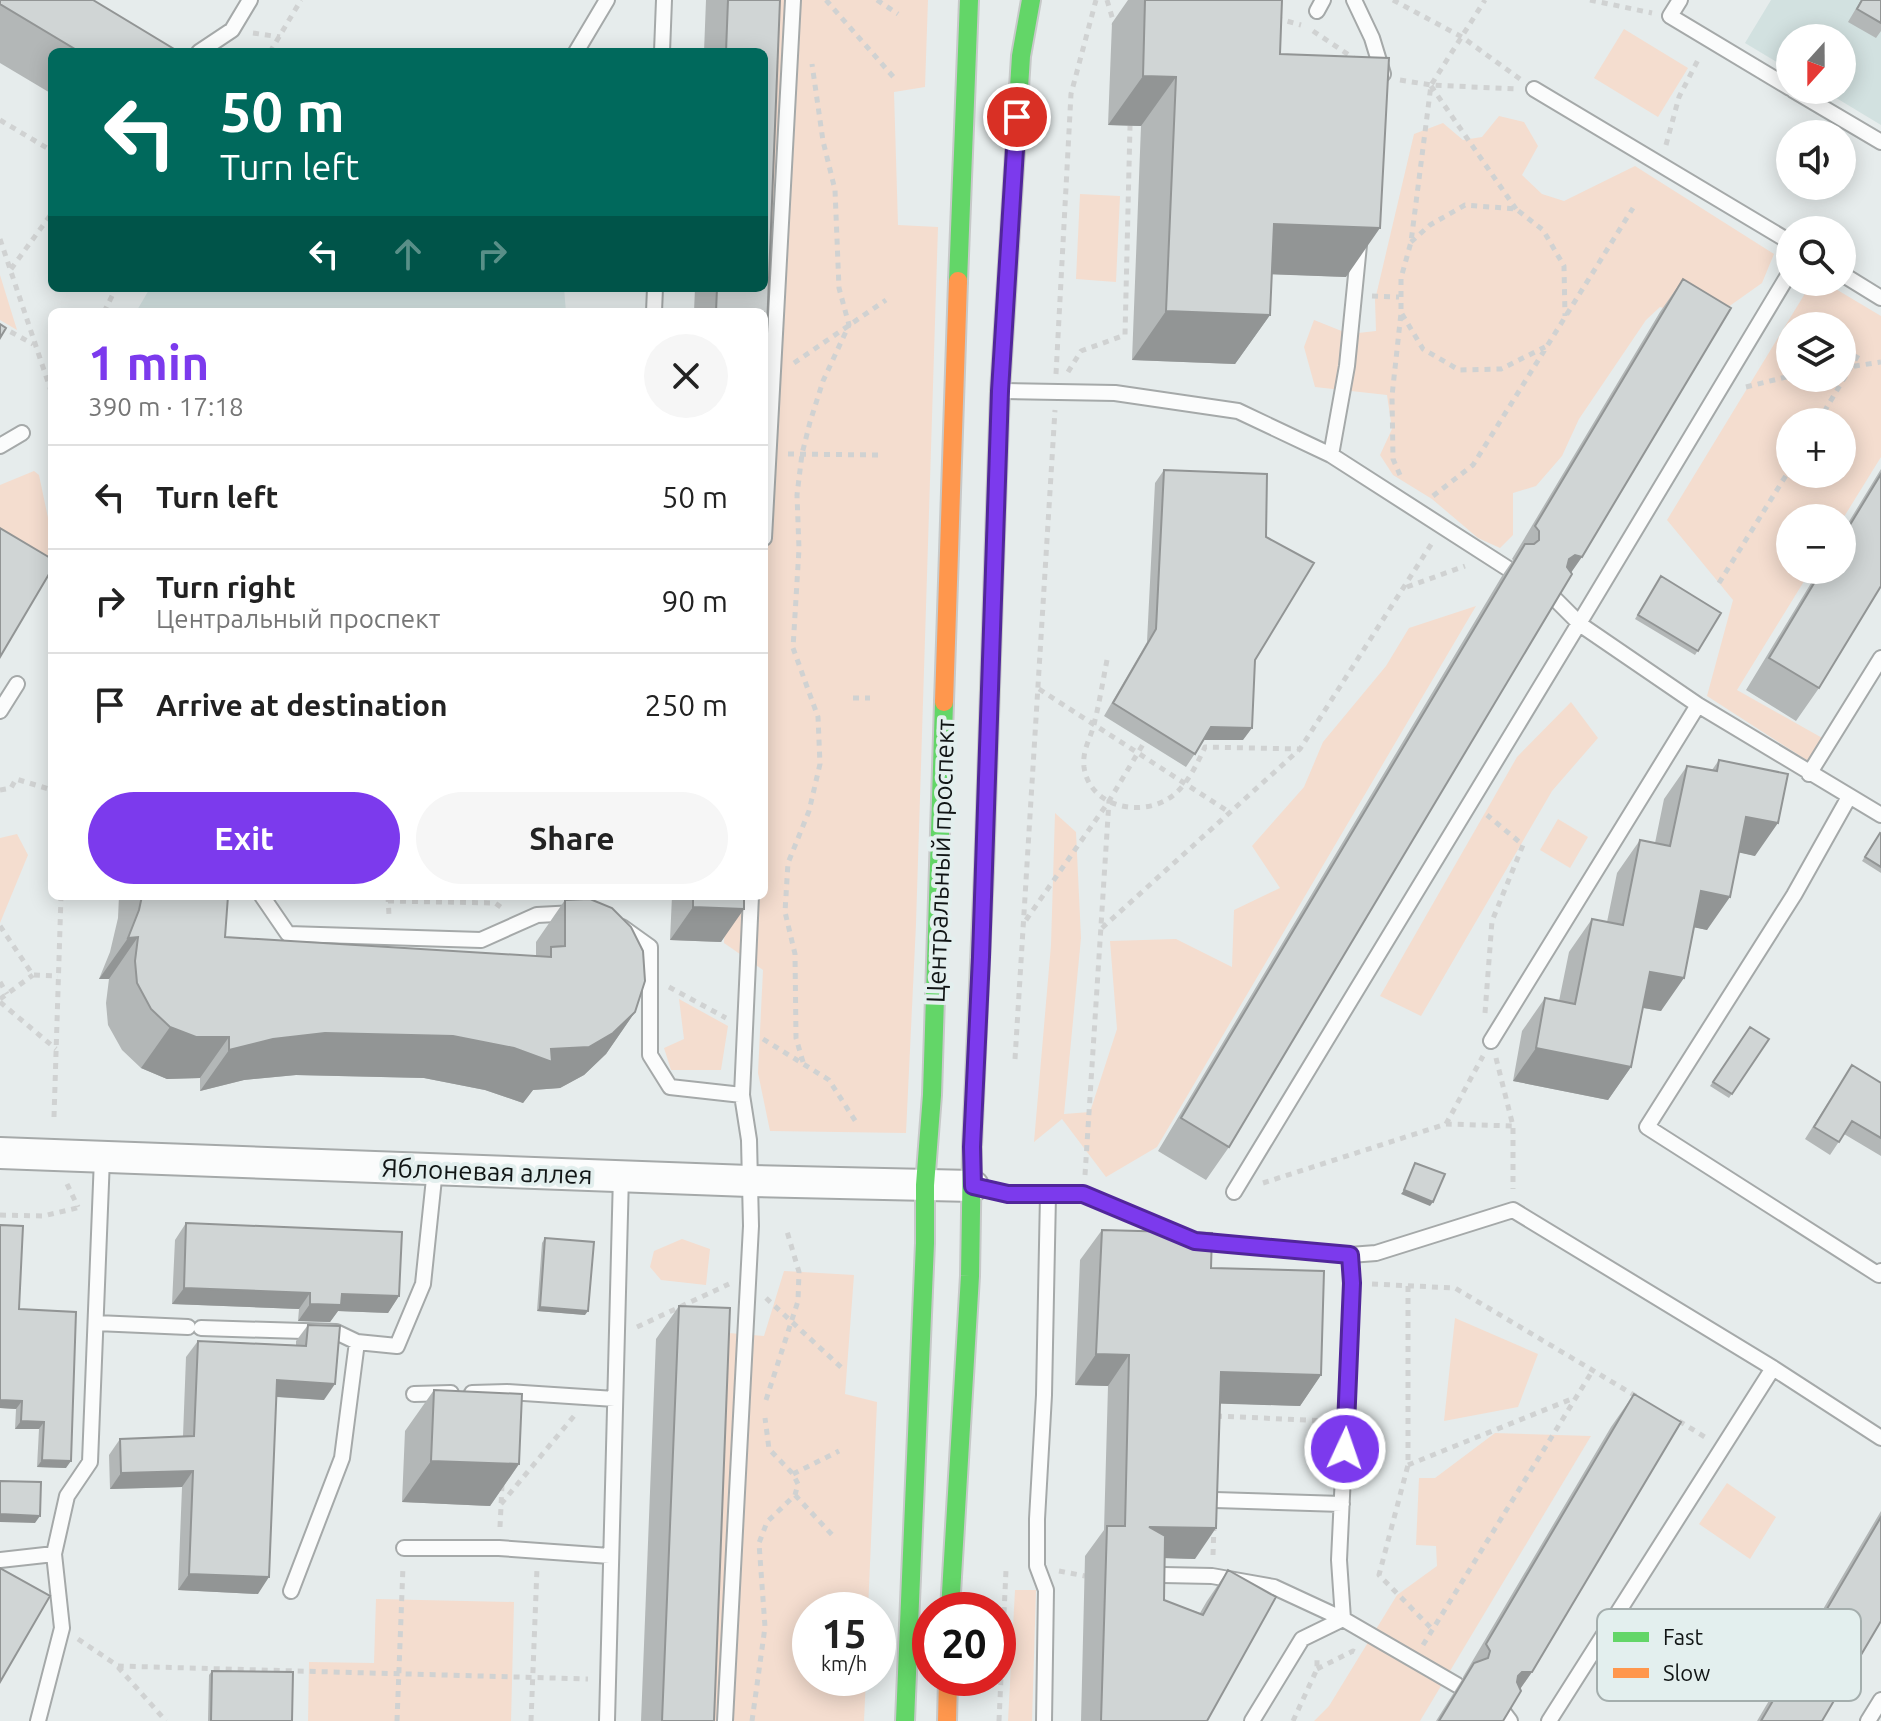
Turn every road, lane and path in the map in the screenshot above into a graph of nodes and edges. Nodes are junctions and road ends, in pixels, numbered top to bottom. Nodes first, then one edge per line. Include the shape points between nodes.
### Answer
1 (250, 0) edge
2 (301, 0) edge
3 (607, 0) edge
4 (664, 0) edge
5 (793, 0) edge
6 (826, 0) edge
7 (877, 0) edge
8 (969, 0) edge
9 (1031, 0) edge
10 (1096, 0) edge
11 (1107, 0) edge
12 (1354, 0) edge
13 (1393, 0) edge
14 (1485, 0) edge
15 (1590, 0) edge
16 (1680, 0) edge
17 (898, 14) dead end
18 (1264, 15) edge
19 (1670, 16) junction
20 (1122, 35) dead end
21 (1462, 37) junction
22 (1708, 39) junction
23 (205, 48) edge
24 (272, 48) edge
25 (578, 48) edge
26 (662, 48) edge
27 (811, 56) dead end
28 (1384, 77) junction
29 (1776, 79) edge
30 (896, 80) dead end
31 (1431, 85) junction
32 (1534, 89) junction
33 (1382, 93) edge
34 (1817, 104) edge
35 (1117, 114) dead end
36 (0, 120) edge
37 (1881, 142) edge
38 (48, 149) edge
39 (1660, 164) junction
40 (1633, 208) dead end
41 (1516, 209) junction
42 (48, 218) edge
43 (1360, 234) edge
44 (1776, 234) edge
45 (0, 239) edge
46 (1411, 242) junction
47 (10, 270) junction
48 (1856, 283) edge
49 (1776, 296) edge
50 (1881, 298) edge
51 (886, 300) dead end
52 (1401, 313) junction
53 (1565, 317) junction
54 (849, 325) junction
55 (0, 326) edge
56 (34, 345) junction
57 (1546, 347) junction
58 (1861, 350) dead end
59 (1856, 358) edge
60 (1881, 362) edge
61 (1856, 365) edge
62 (771, 379) junction
63 (1776, 380) edge
64 (48, 383) edge
65 (1000, 391) junction
66 (1055, 391) junction
67 (1718, 394) junction
68 (768, 423) edge
69 (22, 433) dead end
70 (0, 446) edge
71 (768, 453) edge
72 (802, 454) junction
73 (879, 455) dead end
74 (1331, 455) junction
75 (1778, 488) edge
76 (1414, 510) junction
77 (1441, 528) junction
78 (1487, 558) junction
79 (1507, 568) edge
80 (1719, 583) dead end
81 (1406, 587) junction
82 (1554, 598) edge
83 (1581, 625) junction
84 (1881, 658) edge
85 (1107, 660) dead end
86 (17, 684) edge
87 (1038, 688) junction
88 (853, 698) dead end
89 (870, 698) dead end
90 (1698, 705) junction
91 (0, 711) edge
92 (1095, 725) junction
93 (1145, 741) edge
94 (1300, 749) junction
95 (1139, 753) junction
96 (1809, 774) junction
97 (1185, 782) junction
98 (48, 789) edge
99 (0, 790) edge
100 (1849, 797) junction
101 (1109, 801) junction
102 (1470, 801) junction
103 (1229, 812) junction
104 (1881, 815) edge
105 (61, 900) edge
106 (265, 900) edge
107 (751, 900) edge
108 (939, 900) junction
109 (388, 901) dead end
110 (982, 902) junction
111 (583, 912) edge
112 (612, 920) edge
113 (521, 922) junction
114 (1024, 923) junction
115 (0, 926) edge
116 (1102, 928) junction
117 (33, 975) junction
118 (58, 976) junction
119 (0, 982) edge
120 (7, 994) junction
121 (0, 1001) edge
122 (1491, 1041) junction
123 (56, 1049) junction
124 (803, 1062) dead end
125 (1014, 1073) dead end
126 (742, 1095) junction
127 (54, 1117) dead end
128 (1446, 1124) junction
129 (1513, 1126) junction
130 (0, 1153) edge
131 (102, 1158) junction
132 (435, 1169) junction
133 (621, 1175) junction
134 (749, 1181) junction
135 (925, 1185) junction
136 (973, 1186) junction
137 (1234, 1192) joint
138 (1083, 1194) junction
139 (1048, 1195) junction
140 (102, 1205) junction
141 (1513, 1210) junction
142 (0, 1215) edge
143 (786, 1228) dead end
144 (1350, 1255) junction
145 (1881, 1271) edge
146 (748, 1278) junction
147 (1352, 1283) junction
148 (1408, 1286) junction
149 (792, 1322) junction
150 (96, 1323) junction
151 (617, 1336) junction
152 (357, 1342) junction
153 (1773, 1368) junction
154 (843, 1369) dead end
155 (1593, 1370) junction
156 (414, 1394) dead end
157 (590, 1397) junction
158 (1575, 1397) junction
159 (615, 1399) junction
160 (1645, 1401) edge
161 (1670, 1417) edge
162 (1346, 1422) junction
163 (1218, 1430) edge
164 (1881, 1438) edge
165 (1722, 1447) junction
166 (839, 1451) dead end
167 (1408, 1465) junction
168 (793, 1474) junction
169 (503, 1476) edge
170 (795, 1495) junction
171 (1215, 1500) joint
172 (501, 1504) junction
173 (1342, 1504) junction
174 (835, 1538) dead end
175 (404, 1548) joint
176 (499, 1548) junction
177 (538, 1551) junction
178 (54, 1554) junction
179 (610, 1556) junction
180 (0, 1560) edge
181 (1006, 1570) dead end
182 (1163, 1575) edge
183 (1212, 1576) junction
184 (911, 1590) junction
185 (291, 1591) dead end
186 (949, 1592) edge
187 (951, 1592) edge
188 (1620, 1609) edge
189 (1343, 1619) junction
190 (62, 1628) junction
191 (1432, 1629) junction
192 (1318, 1631) junction
193 (1597, 1645) edge
194 (1367, 1658) dead end
195 (1414, 1659) junction
196 (118, 1666) junction
197 (1317, 1669) junction
198 (398, 1674) junction
199 (532, 1677) junction
200 (609, 1679) junction
201 (1457, 1685) edge
202 (948, 1696) edge
203 (1881, 1700) edge
204 (38, 1721) edge
205 (166, 1721) edge
206 (397, 1721) edge
207 (531, 1721) edge
208 (607, 1721) edge
209 (725, 1721) edge
210 (752, 1721) edge
211 (905, 1721) edge
212 (947, 1721) edge
213 (999, 1721) edge
214 (1044, 1721) edge
215 (1252, 1721) edge
216 (1293, 1721) edge
217 (1549, 1721) edge
218 (1868, 1721) edge

1 - 23 lane via 232,30
2 - 24 path
3 - 25 lane
4 - 26 lane
5 - 62 lane
6 - 30 path
7 - 17 path
8 - 108 main road, Центральный проспект
9 - 65 main road, Центральный проспект via 1021,56
10 - 66 path via 1071,94
11 - 20 path via 1112,23
12 - 28 lane
13 - 21 path
14 - 21 path
15 - 19 path
16 - 19 lane
18 - 28 path via 1305,26
19 - 22 lane
21 - 31 path
21 - 32 path
22 - 29 lane
22 - 39 path via 1679,97
27 - 54 path via 835,190 839,288
28 - 31 path
28 - 33 lane
31 - 32 path
31 - 41 path
31 - 46 path
32 - 39 lane
34 - 37 lane
35 - 66 path via 1130,126 1125,335 1081,351
36 - 38 path
39 - 44 lane
40 - 53 path
41 - 46 path via 1465,205
41 - 53 path via 1543,230 1564,266
42 - 47 path
43 - 74 lane via 1347,366
45 - 47 path
46 - 52 path via 1401,278
47 - 56 path
48 - 50 lane
49 - 67 lane
51 - 54 path
52 - 57 path via 1423,349 1459,370 1501,369
52 - 76 path via 1392,396 1393,459
53 - 57 path
54 - 62 path
54 - 72 path via 823,381
55 - 56 path
56 - 64 path
57 - 76 path via 1473,465
58 - 59 path
60 - 61 path
62 - 68 lane
63 - 67 path
65 - 66 lane
65 - 110 main road, Центральный проспект
66 - 74 lane via 1115,393 1238,411
66 - 87 path
67 - 83 lane
69 - 70 lane
71 - 72 path
72 - 73 path
72 - 124 path via 793,648 818,717 820,764 788,863 785,912 795,954 796,1038
74 - 76 lane
75 - 80 path
76 - 77 lane
77 - 78 lane
77 - 81 path
78 - 79 lane
78 - 81 path
81 - 94 path
82 - 83 lane
83 - 90 lane
83 - 102 lane
84 - 96 lane
85 - 92 path
86 - 91 lane
87 - 92 path
87 - 114 path
88 - 89 path
90 - 96 lane
90 - 122 lane
92 - 95 path
92 - 101 path via 1084,746 1084,769 1093,789
93 - 95 path
94 - 97 path via 1205,747
94 - 103 path
95 - 97 path
95 - 101 path
96 - 100 lane
97 - 101 path via 1168,799 1148,808 1128,809
97 - 103 path
98 - 99 path via 16,779 11,788
100 - 104 lane
100 - 145 lane via 1794,895 1647,1127 1879,1275
101 - 114 path
101 - 116 path
102 - 122 path via 1523,845 1492,921 1484,1009
102 - 137 lane
103 - 116 path
105 - 118 path
106 - 113 lane via 288,934 481,940
107 - 126 lane
108 - 110 main road via 958,922 972,921
108 - 135 main road, Центральный проспект
109 - 113 path via 495,903
110 - 136 main road, Центральный проспект
111 - 113 lane via 537,915
112 - 126 lane via 650,947 650,1055 670,1087
114 - 125 path
115 - 117 path
116 - 138 path
117 - 118 path
117 - 120 path
118 - 123 path
119 - 120 path
120 - 121 path
121 - 123 path
122 - 128 path
122 - 129 path
123 - 127 path
126 - 134 lane
128 - 129 path
128 - 137 path
129 - 141 path
130 - 131 street, Яблоневая аллея
131 - 132 street, Яблоневая аллея
131 - 140 lane
132 - 133 street, Яблоневая аллея
132 - 152 lane via 423,1284 397,1346
133 - 134 street, Яблоневая аллея
133 - 151 lane
134 - 135 street, Яблоневая аллея
134 - 146 lane
135 - 136 street, Яблоневая аллея
135 - 184 main road, Центральный проспект
136 - 139 lane
136 - 187 main road, Центральный проспект
138 - 139 lane
138 - 144 lane via 1195,1241
139 - 214 lane via 1037,1519 1037,1566 1046,1590
140 - 142 path via 43,1216
140 - 150 lane
141 - 144 lane via 1376,1253
141 - 153 lane
143 - 149 path via 799,1272
144 - 147 lane
146 - 149 path
146 - 151 path
146 - 209 lane
147 - 148 path
147 - 162 lane
148 - 155 path via 1455,1288
148 - 167 path
149 - 154 path
149 - 168 path via 764,1410 769,1449
150 - 152 lane via 336,1332
150 - 178 lane via 90,1462 67,1496
151 - 159 lane
152 - 185 lane via 342,1458
153 - 164 lane
153 - 165 lane
155 - 158 path
155 - 160 path
156 - 157 lane
157 - 159 lane
157 - 172 path
158 - 167 path
158 - 191 path
159 - 179 lane
161 - 165 path
162 - 163 path via 1219,1416
162 - 173 lane
165 - 188 lane
166 - 168 path
167 - 191 path via 1379,1575
168 - 170 path via 798,1484
169 - 172 path
170 - 174 path
170 - 210 path via 767,1522 759,1543 765,1627
171 - 173 lane
171 - 183 path
172 - 176 path
173 - 189 lane
175 - 176 lane
175 - 198 path
176 - 177 lane
177 - 179 lane
177 - 199 path
178 - 180 lane
178 - 190 lane
179 - 200 lane
181 - 213 path
182 - 183 lane
183 - 189 lane via 1274,1587
184 - 186 main road via 919,1564 933,1560 948,1572
184 - 211 main road, Центральный проспект
189 - 192 lane
189 - 195 lane
190 - 196 path
190 - 204 lane
191 - 195 path
192 - 197 path
192 - 215 lane via 1302,1639
193 - 217 lane
194 - 197 path via 1353,1651
195 - 201 lane
196 - 198 path
196 - 205 path
197 - 216 path
198 - 199 path
198 - 206 path
199 - 200 path
199 - 207 path
200 - 208 lane
202 - 212 main road
203 - 218 lane

